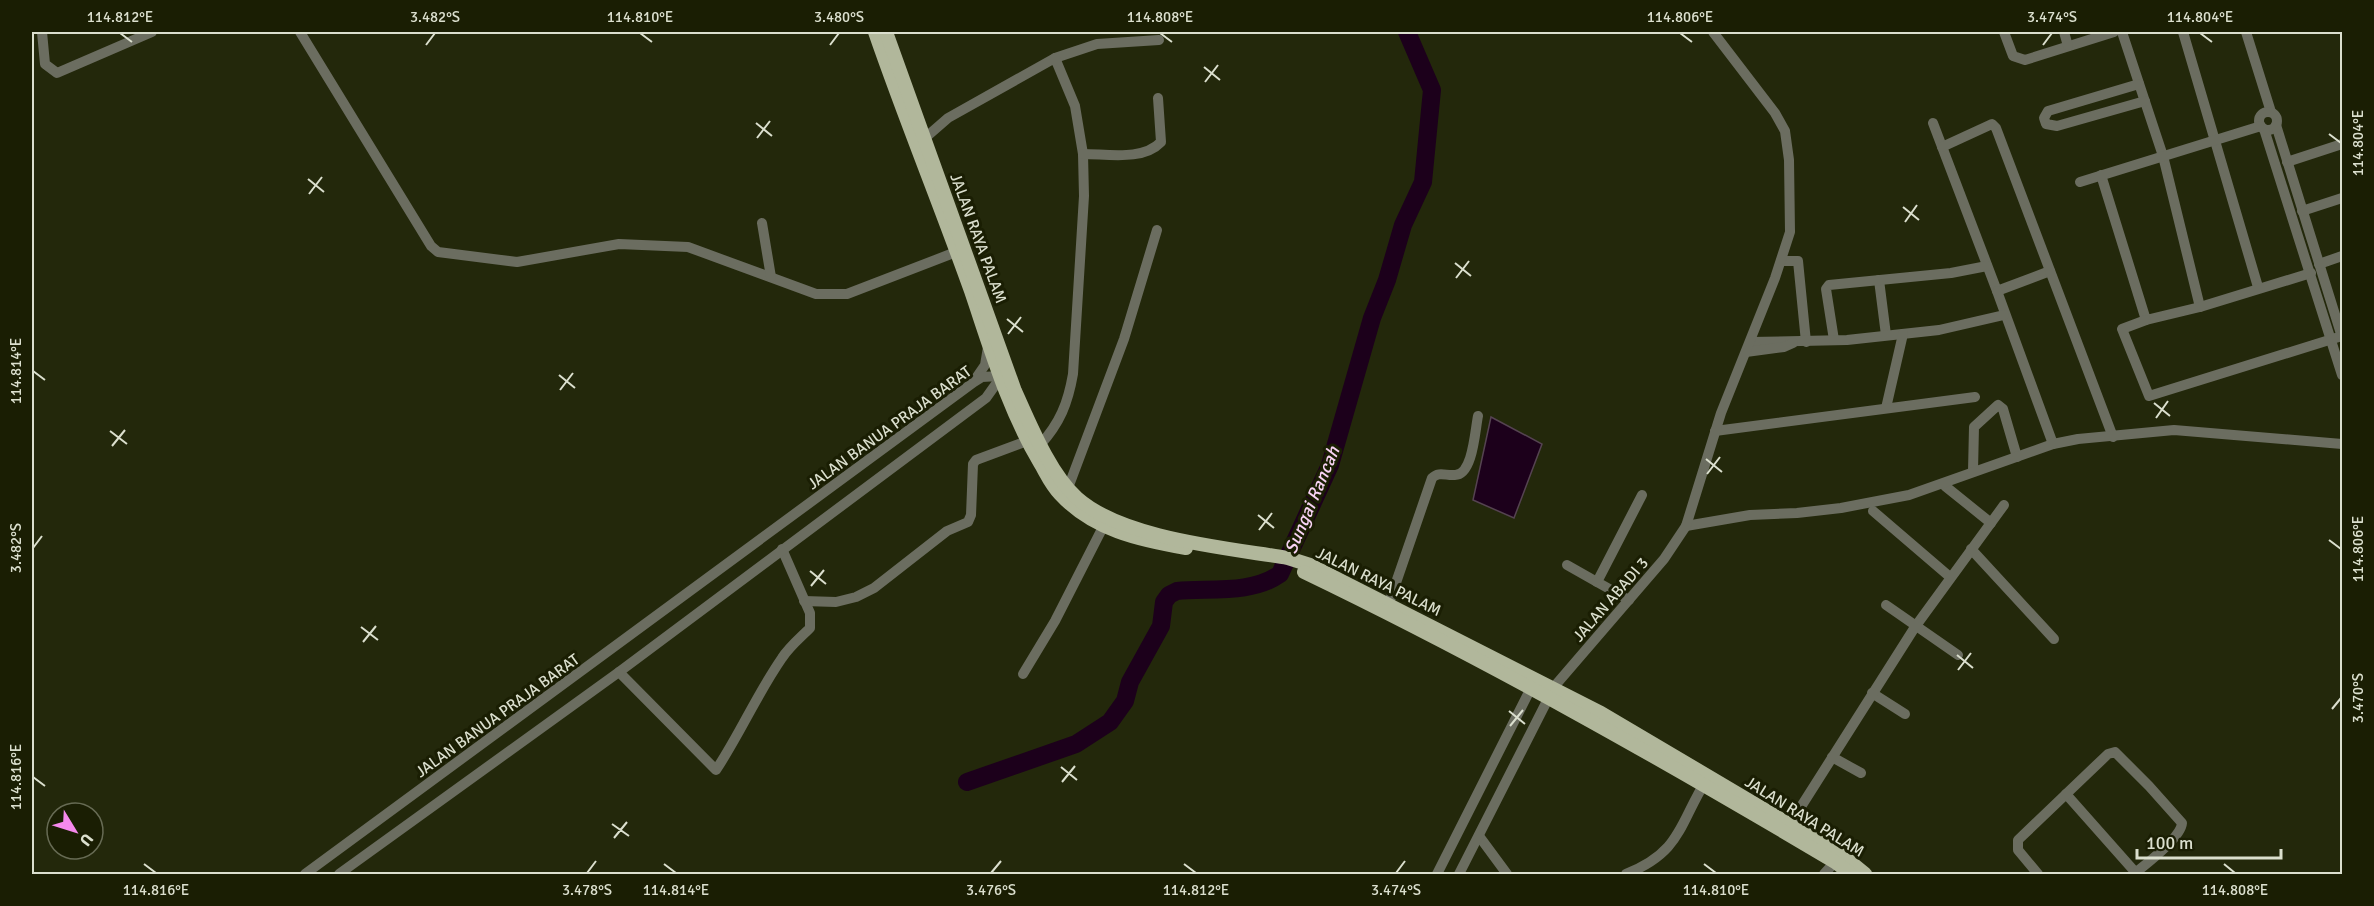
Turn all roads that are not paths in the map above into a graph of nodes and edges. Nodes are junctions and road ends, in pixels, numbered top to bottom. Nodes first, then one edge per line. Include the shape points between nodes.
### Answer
1 (42, 32) edge
2 (152, 32) edge
3 (300, 32) edge
4 (875, 32) edge
5 (886, 32) edge
6 (1713, 32) edge
7 (2004, 32) edge
8 (2064, 32) edge
9 (2114, 32) edge
10 (2122, 32) edge
11 (2183, 32) edge
12 (2246, 32) edge
13 (1160, 40) dead end
14 (2068, 46) junction
15 (1055, 58) junction
16 (2139, 84) junction
17 (2113, 92) junction
18 (1158, 98) dead end
19 (2145, 101) junction
20 (2072, 104) junction
21 (2118, 109) junction
22 (2271, 112) junction
23 (2077, 120) junction
24 (1933, 123) dead end
25 (2267, 127) junction
26 (925, 138) junction
27 (2214, 140) junction
28 (2343, 144) edge
29 (1942, 147) junction
30 (1083, 154) junction
31 (2163, 156) junction
32 (2287, 162) junction
33 (2101, 175) junction
34 (2079, 182) dead end
35 (2291, 193) junction
36 (2343, 198) edge
37 (2302, 211) junction
38 (762, 223) dead end
39 (1157, 230) dead end
40 (956, 252) junction
41 (2343, 256) edge
42 (1781, 261) junction
43 (2319, 264) junction
44 (1987, 266) junction
45 (2050, 271) junction
46 (2311, 273) junction
47 (771, 277) junction
48 (1879, 279) junction
49 (2258, 287) junction
50 (1997, 291) junction
51 (2200, 307) junction
52 (2004, 315) junction
53 (2146, 320) junction
54 (1903, 334) junction
55 (1886, 335) junction
56 (2339, 337) edge
57 (1834, 340) junction
58 (1806, 342) junction
59 (988, 345) junction
60 (1748, 347) junction
61 (1001, 352) junction
62 (2343, 375) edge
63 (999, 376) junction
64 (974, 382) junction
65 (1013, 397) junction
66 (1975, 397) dead end
67 (986, 398) junction
68 (1887, 408) junction
69 (1478, 416) dead end
70 (1716, 431) junction
71 (2113, 436) junction
72 (1034, 443) junction
73 (2053, 444) junction
74 (2343, 444) edge
75 (2017, 457) junction
76 (1973, 471) junction
77 (1945, 486) dead end
78 (1068, 488) junction
79 (1642, 495) dead end
80 (2004, 506) dead end
81 (1873, 510) dead end
82 (1991, 523) junction
83 (1103, 526) junction
84 (1686, 526) junction
85 (782, 549) junction
86 (1971, 549) junction
87 (1270, 558) junction
88 (1287, 561) junction
89 (1567, 565) dead end
90 (1950, 577) junction
91 (1597, 582) junction
92 (1629, 600) junction
93 (804, 601) junction
94 (1389, 603) junction
95 (1886, 605) dead end
96 (1915, 627) junction
97 (2054, 639) dead end
98 (1466, 649) junction
99 (1958, 655) dead end
100 (619, 672) junction
101 (1023, 674) dead end
102 (1531, 688) junction
103 (1551, 692) junction
104 (1872, 693) junction
105 (1905, 714) dead end
106 (1832, 757) junction
107 (1860, 773) dead end
108 (1707, 780) junction
109 (2066, 794) junction
110 (1790, 824) junction
111 (1479, 836) junction
112 (1835, 862) junction
113 (305, 874) edge
114 (339, 874) edge
115 (1437, 874) edge
116 (1459, 874) edge
117 (1507, 874) edge
118 (1626, 874) edge
119 (1824, 874) edge
120 (1851, 874) edge
121 (1864, 874) edge
122 (2038, 874) edge
123 (2135, 874) edge

1 - 2 street via 45,64 57,73
3 - 47 street via 430,246 438,252 517,262 619,244 688,247
4 - 40 main road, JALAN RAYA PALAM
5 - 26 main road, JALAN RAYA PALAM
6 - 42 street, JALAN ABADI 3 via 1785,131 1790,160 1790,232
7 - 14 street via 2011,52 2025,60
8 - 14 street
9 - 14 street
10 - 16 street
11 - 27 street
12 - 22 street
13 - 15 street via 1097,44
15 - 26 street via 948,118
15 - 30 street via 1075,106
16 - 17 street
16 - 19 street
17 - 20 street
17 - 21 street
18 - 30 street via 1161,142 1154,149
19 - 21 street
19 - 31 street
20 - 23 street
20 - 23 street via 2048,111 2044,118 2050,126
21 - 23 street
22 - 25 street via 2277,117
22 - 25 street via 2261,116
24 - 29 street
25 - 27 street
25 - 32 street
25 - 35 street
26 - 61 main road, JALAN RAYA PALAM
27 - 31 street
27 - 49 street
28 - 32 street
29 - 44 street
29 - 45 street via 1994,125
30 - 72 street via 1073,374 1063,416
31 - 33 street
31 - 51 street
32 - 35 street
33 - 34 street
33 - 53 street
35 - 37 street
35 - 46 street
36 - 37 street
37 - 43 street
38 - 47 street
39 - 78 street via 1124,339
40 - 47 street via 847,294 816,294
40 - 59 main road, JALAN RAYA PALAM
41 - 43 street
42 - 58 street via 1798,261
42 - 60 street, JALAN ABADI 3
43 - 56 street
44 - 48 street
44 - 50 street
45 - 50 street
45 - 71 street
46 - 49 street
46 - 56 street
48 - 55 street
48 - 57 street via 1829,285 1826,289
49 - 51 street
50 - 52 street
51 - 53 street
52 - 54 street
52 - 73 street
53 - 56 street via 2122,329 2149,396
54 - 55 street
54 - 68 street
55 - 57 street
56 - 62 street
57 - 58 street
58 - 60 street via 1784,347
59 - 63 main road, JALAN RAYA PALAM
59 - 64 street via 985,365
60 - 70 street, JALAN ABADI 3
61 - 63 street
61 - 65 main road, JALAN RAYA PALAM
63 - 64 street, JALAN BANUA PRAJA BARAT
63 - 65 main road, JALAN RAYA PALAM
63 - 67 street, JALAN BANUA PRAJA BARAT
64 - 113 street, JALAN BANUA PRAJA BARAT
65 - 67 street
65 - 72 main road, JALAN RAYA PALAM
66 - 68 street
67 - 85 street, JALAN BANUA PRAJA BARAT
68 - 70 street
69 - 94 street via 1467,469 1460,475 1437,474 1432,478
70 - 84 street, JALAN ABADI 3
71 - 73 street
71 - 74 street via 2174,430
72 - 78 main road, JALAN RAYA PALAM
72 - 83 main road, JALAN RAYA PALAM via 1059,493
72 - 93 street via 976,460 971,515 962,526 947,531 874,588 836,602
73 - 75 street
75 - 76 street
75 - 76 street via 2003,409 1998,405 1974,428
76 - 84 street via 1909,495
77 - 82 street
78 - 87 main road, JALAN RAYA PALAM via 1089,506 1129,526
79 - 91 street
80 - 82 street
81 - 90 street
82 - 86 street
83 - 87 main road, JALAN RAYA PALAM via 1148,542
83 - 101 street
84 - 92 street, JALAN ABADI 3
85 - 93 street
85 - 100 street, JALAN BANUA PRAJA BARAT
86 - 90 street
86 - 97 street
87 - 88 main road, JALAN RAYA PALAM
88 - 94 main road, JALAN RAYA PALAM via 1310,565
88 - 98 main road, JALAN RAYA PALAM
89 - 91 street
90 - 96 street
91 - 92 street
92 - 103 street, JALAN ABADI 3
93 - 100 street via 810,613 810,627 783,656 716,770
94 - 98 main road, JALAN RAYA PALAM
95 - 96 street
96 - 99 street
96 - 104 street
98 - 102 main road, JALAN RAYA PALAM
98 - 103 main road, JALAN RAYA PALAM
100 - 114 street, JALAN BANUA PRAJA BARAT
102 - 103 main road, JALAN RAYA PALAM
102 - 115 street
103 - 108 main road, JALAN RAYA PALAM
103 - 111 street, JALAN ABADI 3
104 - 105 street
104 - 106 street
106 - 107 street
106 - 110 street
108 - 110 main road, JALAN RAYA PALAM
108 - 112 main road, JALAN RAYA PALAM
108 - 118 street via 1668,849
109 - 122 street via 2016,843
109 - 123 street
109 - 123 street via 2108,754 2115,752 2178,817 2181,830
110 - 121 main road, JALAN RAYA PALAM via 1843,856
111 - 116 street, JALAN ABADI 3
111 - 117 street
112 - 119 street
112 - 120 main road, JALAN RAYA PALAM

